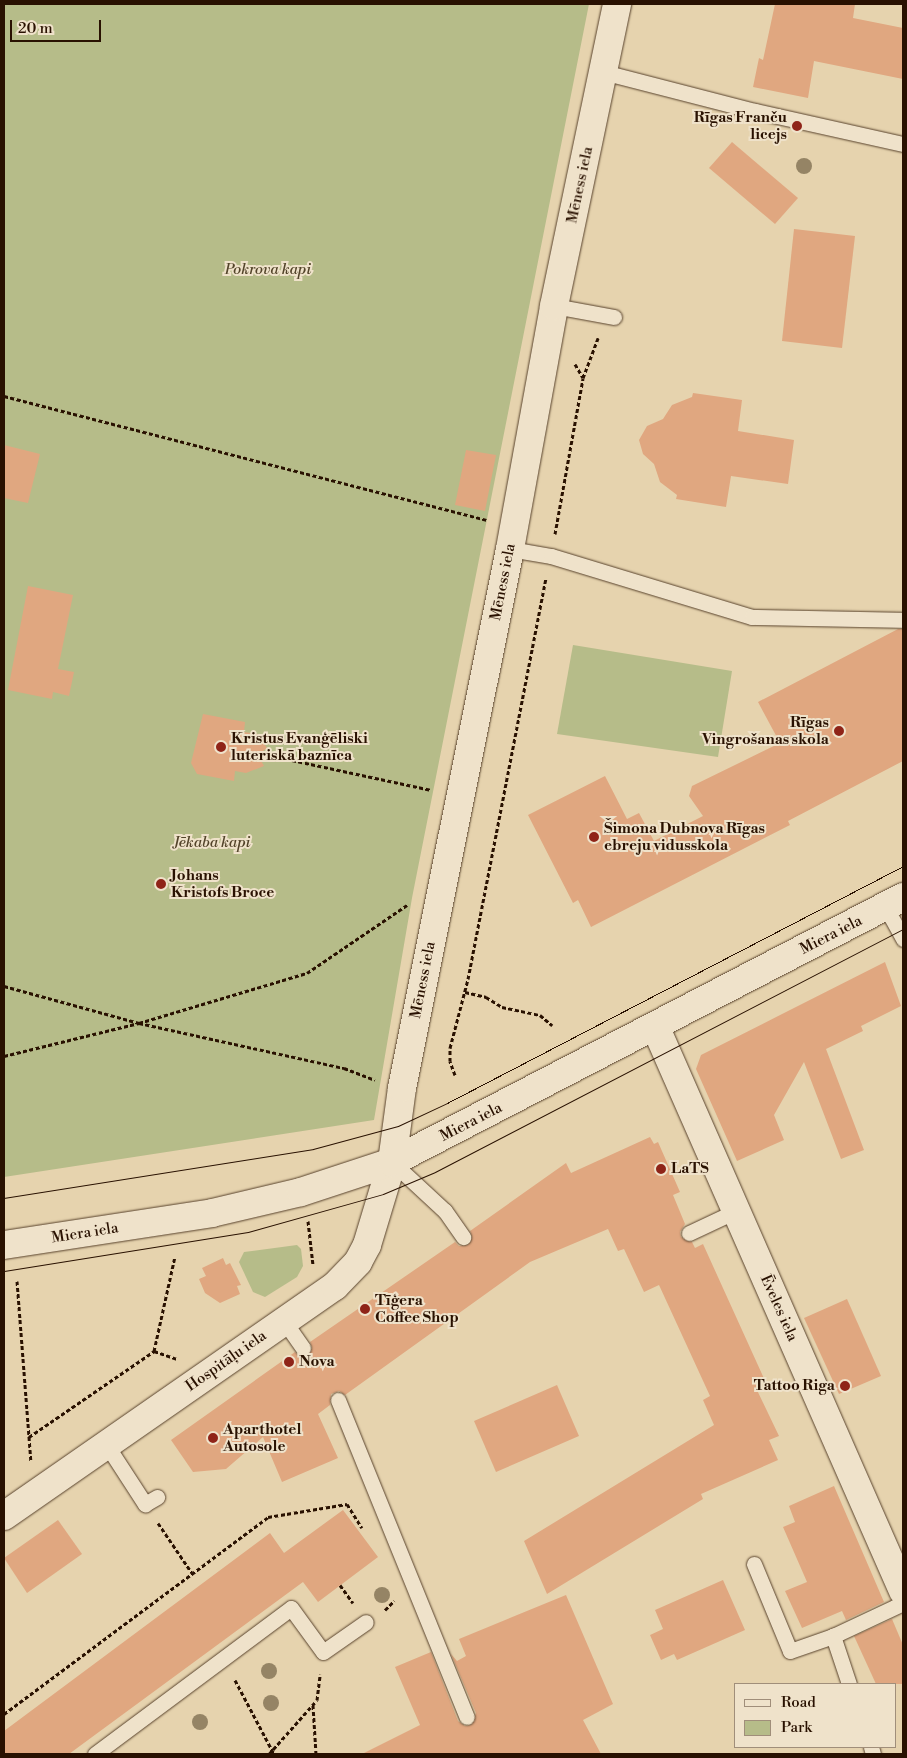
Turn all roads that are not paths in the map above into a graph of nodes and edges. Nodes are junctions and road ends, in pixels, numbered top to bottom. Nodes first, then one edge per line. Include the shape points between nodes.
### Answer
1 (616, 4) edge
2 (603, 72) junction
3 (903, 144) edge
4 (554, 306) junction
5 (608, 316) road end
6 (512, 538) junction
7 (903, 620) edge
8 (894, 902) edge
9 (903, 939) edge
10 (655, 1026) junction
11 (392, 1162) junction
12 (736, 1211) junction
13 (689, 1233) dead end
14 (463, 1236) dead end
15 (4, 1245) edge
16 (284, 1321) junction
17 (303, 1348) dead end
18 (338, 1400) dead end
19 (106, 1444) junction
20 (151, 1501) road end
21 (4, 1516) edge
22 (754, 1564) dead end
23 (902, 1590) edge
24 (366, 1622) road end
25 (833, 1636) junction
26 (849, 1683) edge
27 (467, 1717) dead end
28 (95, 1754) edge

1 - 2 street, Mēness iela
2 - 3 lane
2 - 4 street, Mēness iela
4 - 5 lane
4 - 6 street, Mēness iela
6 - 7 lane via 551,556 752,617
6 - 11 street, Mēness iela via 402,1088
8 - 9 lane
8 - 10 street, Miera iela
10 - 11 street, Miera iela
10 - 12 street, Ēveles iela
11 - 14 lane via 445,1211
11 - 15 street, Miera iela via 301,1192 212,1213
11 - 16 street, Hospitāļu iela via 367,1245 358,1262 335,1286
12 - 13 lane
12 - 23 street, Ēveles iela
16 - 17 lane
16 - 19 street, Hospitāļu iela
18 - 27 lane
19 - 20 lane
19 - 21 street, Hospitāļu iela
22 - 25 lane via 790,1651
23 - 25 lane
24 - 28 lane via 323,1652 290,1608
25 - 26 lane

